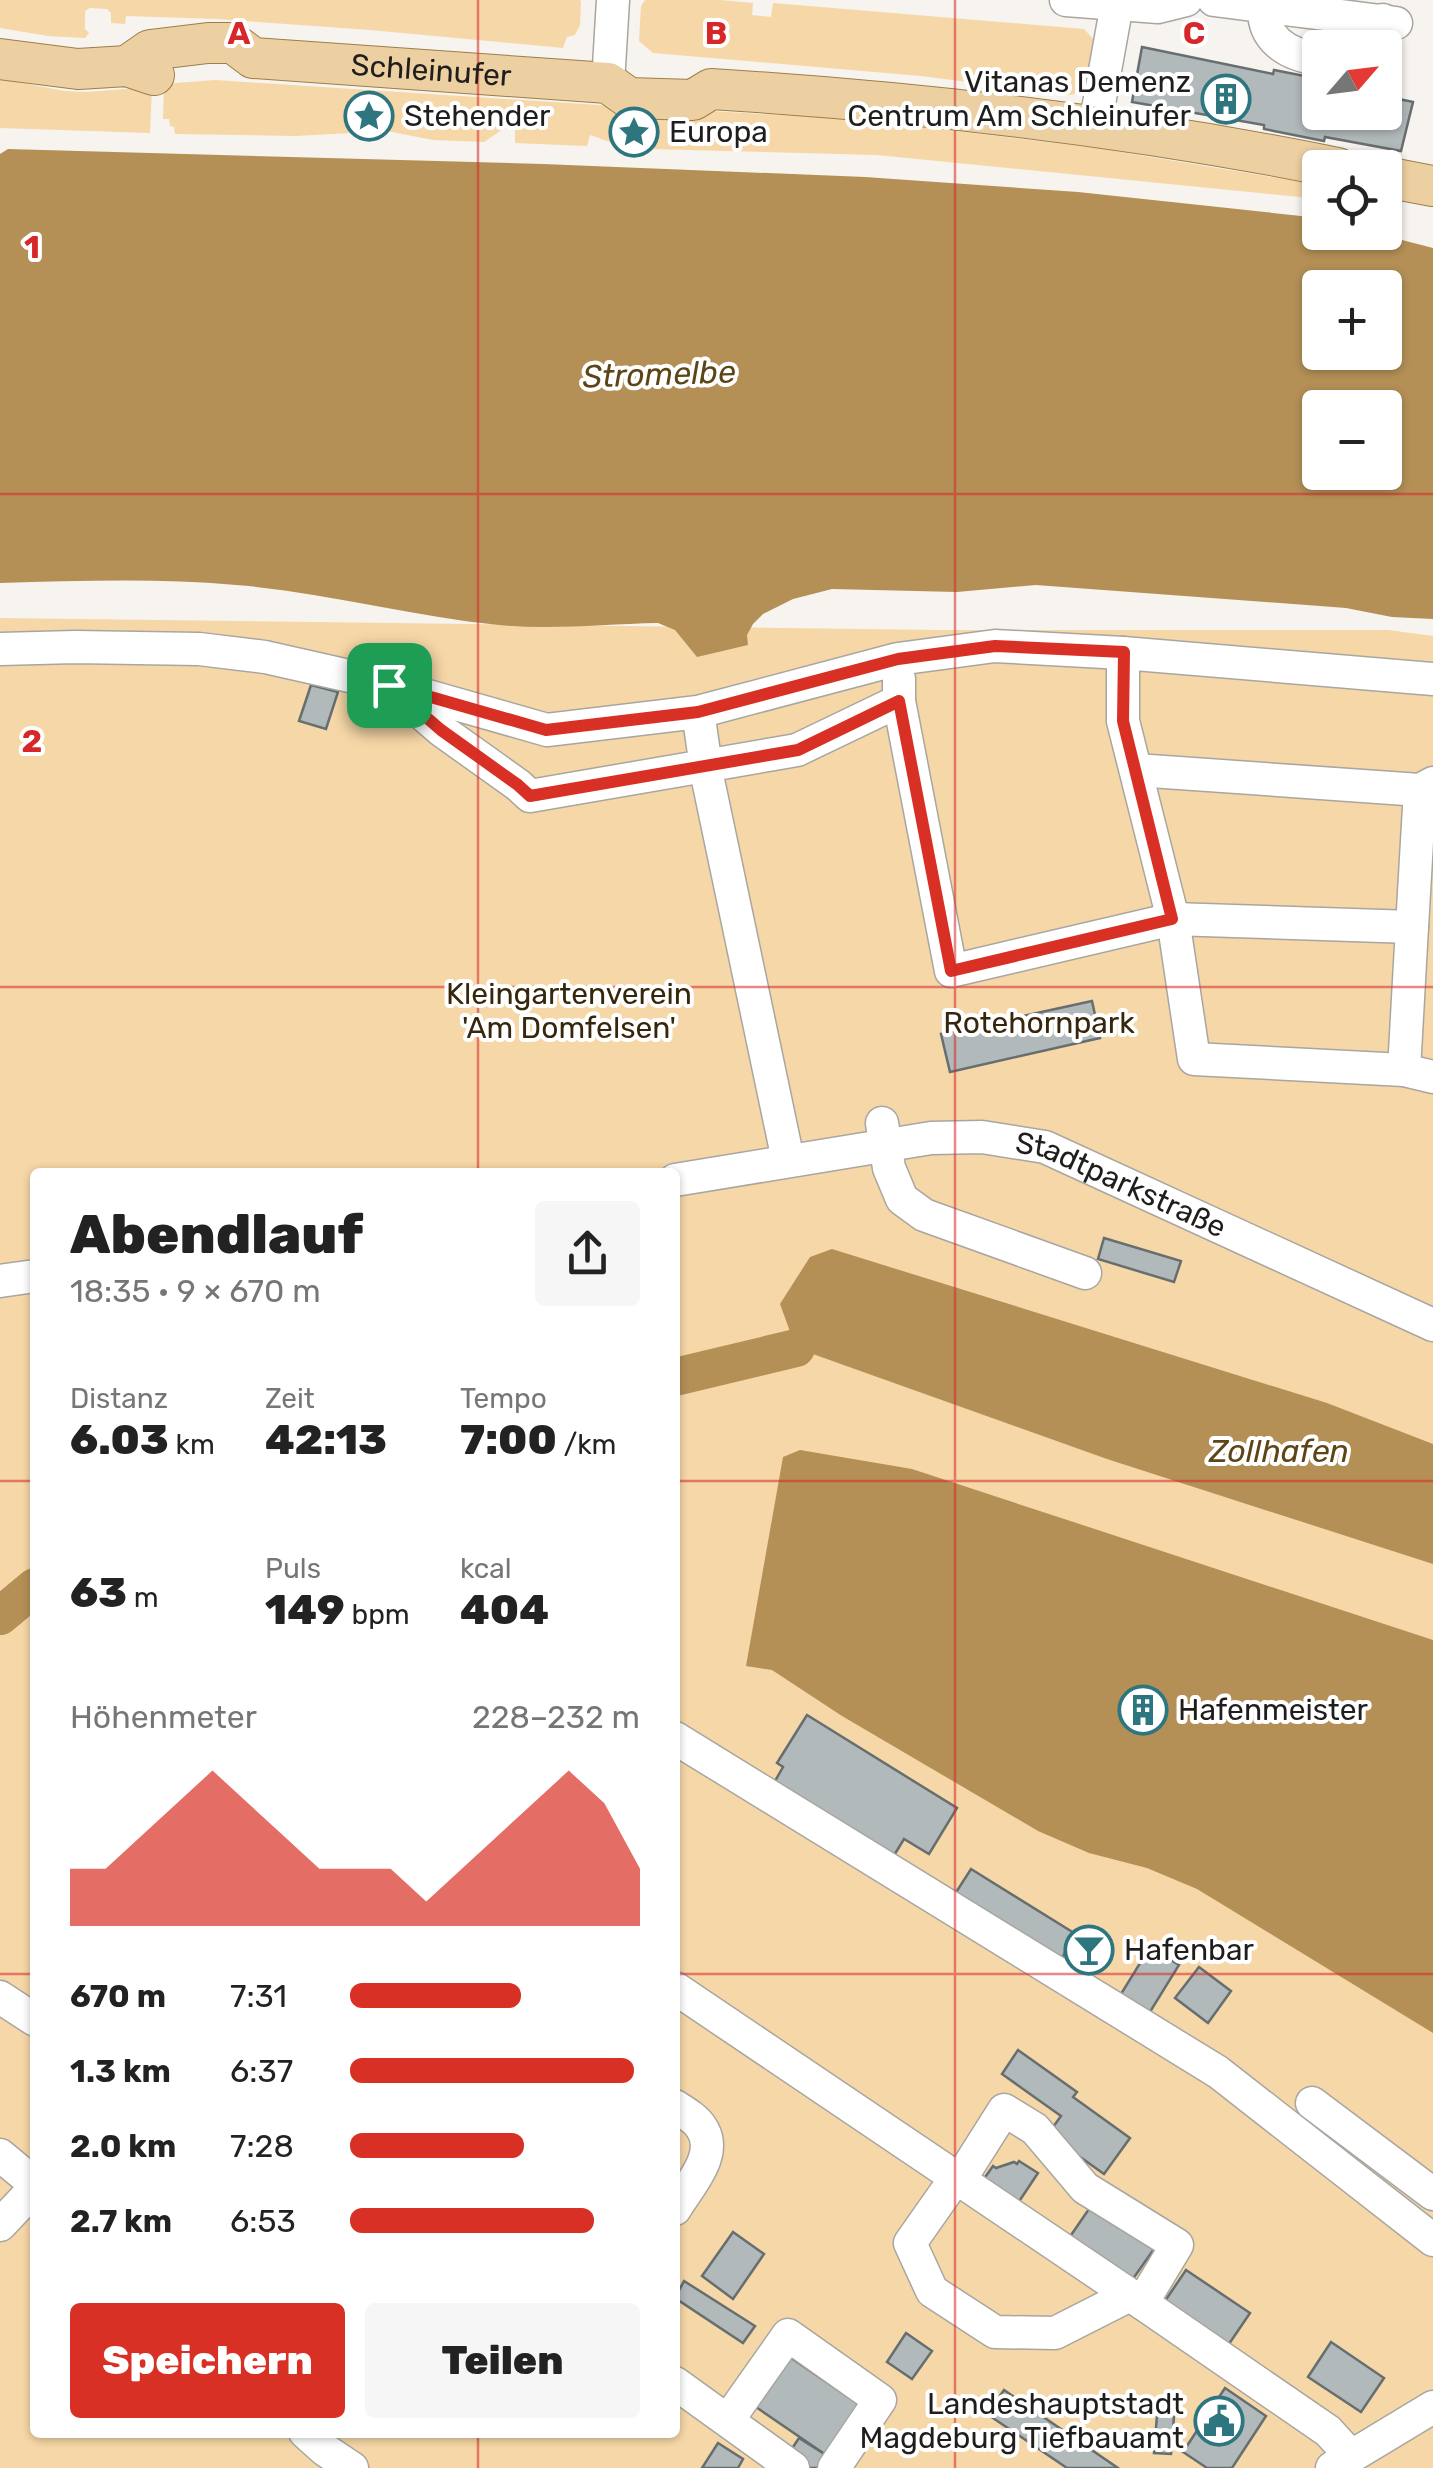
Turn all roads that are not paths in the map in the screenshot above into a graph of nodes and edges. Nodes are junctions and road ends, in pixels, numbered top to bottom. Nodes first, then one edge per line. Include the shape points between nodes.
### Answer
1 (614, 0) edge
2 (1066, 0) edge
3 (1186, 0) edge
4 (1214, 0) edge
5 (1117, 4) junction
6 (1264, 4) edge
7 (1380, 30) edge
8 (1302, 55) edge
9 (0, 58) edge
10 (608, 84) junction
11 (1095, 126) junction
12 (1302, 162) edge
13 (1402, 180) edge
14 (1433, 186) edge
15 (0, 650) edge
16 (1124, 652) junction
17 (898, 659) junction
18 (1433, 679) edge
19 (389, 685) junction
20 (899, 701) junction
21 (698, 712) junction
22 (706, 767) junction
23 (1136, 770) junction
24 (1426, 786) edge
25 (1172, 919) junction
26 (1412, 927) junction
27 (1419, 1074) edge
28 (884, 1134) junction
29 (788, 1160) junction
30 (680, 1179) edge
31 (1085, 1273) dead end
32 (30, 1277) edge
33 (0, 1281) edge
34 (1433, 1326) edge
35 (680, 1741) edge
36 (680, 1991) edge
37 (0, 1997) edge
38 (30, 2017) edge
39 (1312, 2103) dead end
40 (680, 2110) edge
41 (0, 2154) edge
42 (957, 2180) junction
43 (30, 2181) edge
44 (30, 2192) edge
45 (1433, 2194) edge
46 (680, 2200) edge
47 (0, 2225) edge
48 (1433, 2240) edge
49 (1136, 2299) junction
50 (680, 2386) edge
51 (1433, 2407) edge
52 (728, 2420) junction
53 (312, 2438) edge
54 (1341, 2462) edge
55 (342, 2466) edge
56 (793, 2468) edge
57 (834, 2468) edge

1 - 10 street
2 - 5 street
3 - 5 street via 1158,8
4 - 6 street
5 - 11 street
6 - 7 street via 1390,21
6 - 8 street via 1266,28
9 - 10 main road, Schleinufer via 78,69 127,66 150,50 232,43 253,58
10 - 11 main road, Schleinufer via 631,71 695,75 711,88
11 - 12 main road, Schleinufer
13 - 14 main road
15 - 19 street via 199,649
16 - 17 street via 995,646
16 - 18 street
16 - 23 street via 1123,721
17 - 20 street
17 - 21 street
19 - 21 street via 546,730
19 - 22 street via 530,796
20 - 22 street via 798,750
20 - 25 street via 951,971
21 - 22 street
22 - 29 street
23 - 24 street
23 - 25 street
24 - 26 street
25 - 26 street
25 - 27 street via 1194,1059
26 - 27 street
28 - 29 street, Stadtparkstraße
28 - 31 street via 902,1199 924,1215
28 - 34 street, Stadtparkstraße via 1045,1147
29 - 30 street, Stadtparkstraße
32 - 33 street
35 - 48 street via 1218,2072
36 - 42 street
37 - 38 street
39 - 45 street
40 - 46 street via 707,2139 706,2158
41 - 43 street
42 - 49 street
42 - 49 street via 910,2243 932,2291 995,2332 1056,2333
42 - 49 street via 1004,2110 1035,2129 1086,2188 1176,2244
44 - 47 street
49 - 54 street via 1328,2431
50 - 52 street
51 - 54 street
52 - 56 street
52 - 57 street via 788,2335 880,2400
53 - 55 street

